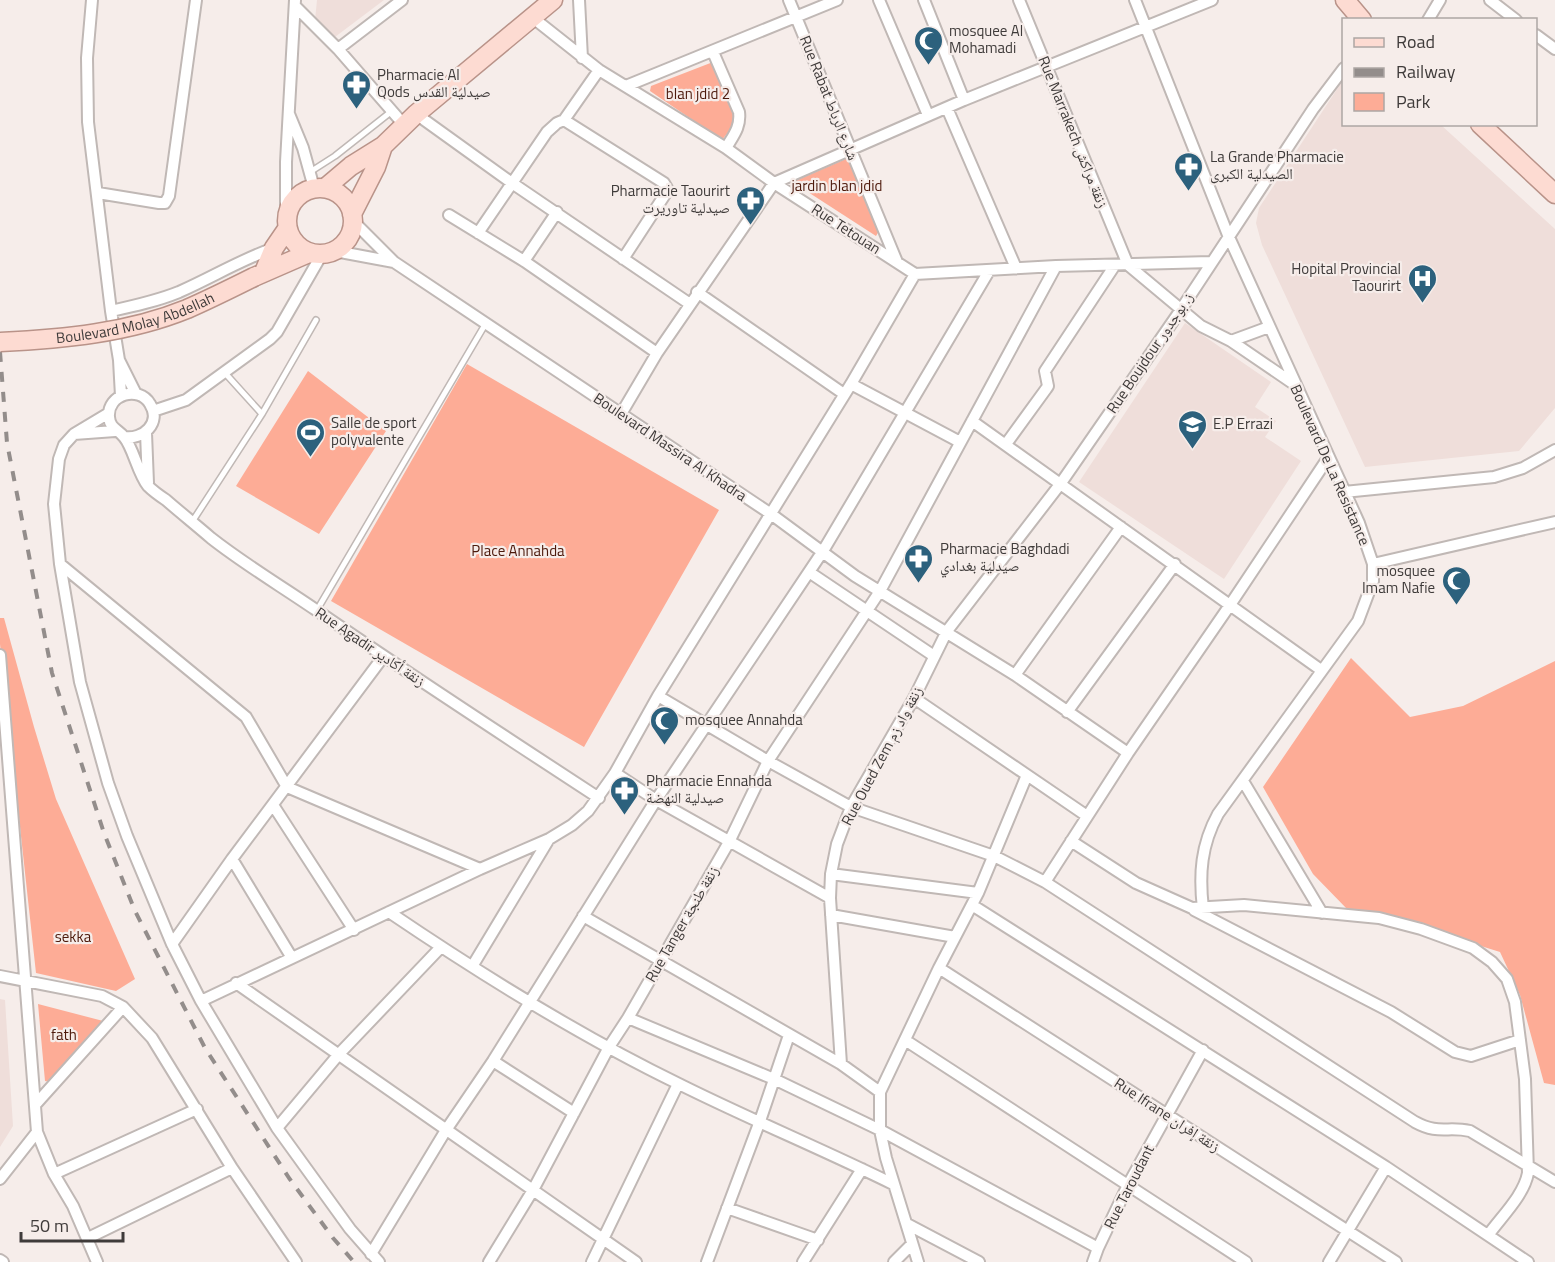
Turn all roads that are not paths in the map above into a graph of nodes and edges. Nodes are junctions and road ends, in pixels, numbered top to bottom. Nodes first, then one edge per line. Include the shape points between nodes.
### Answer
1 (92, 0) edge
2 (196, 0) edge
3 (402, 0) edge
4 (553, 0) edge
5 (579, 0) edge
6 (789, 0) edge
7 (837, 0) edge
8 (879, 0) edge
9 (924, 0) edge
10 (1018, 0) edge
11 (1135, 0) edge
12 (1212, 0) edge
13 (1345, 0) edge
14 (1440, 0) edge
15 (1490, 0) edge
16 (296, 4) edge
17 (532, 17) junction
18 (797, 17) junction
19 (1360, 18) edge
20 (1429, 18) edge
21 (1513, 18) edge
22 (1146, 28) junction
23 (1537, 35) edge
24 (338, 49) junction
25 (1555, 49) edge
26 (713, 52) junction
27 (582, 58) junction
28 (1047, 67) junction
29 (599, 70) junction
30 (1342, 71) edge
31 (626, 86) junction
32 (964, 100) junction
33 (947, 108) junction
34 (288, 111) junction
35 (392, 111) junction
36 (928, 115) junction
37 (411, 120) junction
38 (564, 120) junction
39 (1482, 126) edge
40 (383, 146) junction
41 (726, 148) junction
42 (850, 150) junction
43 (316, 183) junction
44 (512, 183) junction
45 (774, 183) junction
46 (98, 193) junction
47 (1555, 194) edge
48 (556, 212) junction
49 (449, 215) dead end
50 (353, 217) junction
51 (287, 223) junction
52 (478, 233) junction
53 (1228, 235) junction
54 (274, 248) junction
55 (322, 253) junction
56 (623, 259) junction
57 (524, 261) junction
58 (394, 262) junction
59 (897, 262) junction
60 (1211, 262) junction
61 (1115, 265) junction
62 (1128, 265) junction
63 (1056, 266) junction
64 (1016, 268) junction
65 (989, 271) junction
66 (259, 274) junction
67 (915, 274) junction
68 (698, 292) junction
69 (690, 304) junction
70 (111, 311) junction
71 (1180, 311) junction
72 (316, 320) dead end
73 (486, 323) junction
74 (1269, 327) junction
75 (1231, 341) junction
76 (0, 342) edge
77 (657, 353) junction
78 (119, 360) junction
79 (225, 373) junction
80 (851, 384) junction
81 (1296, 386) junction
82 (136, 394) junction
83 (844, 394) junction
84 (121, 396) junction
85 (153, 411) junction
86 (906, 412) junction
87 (109, 413) junction
88 (262, 414) junction
89 (621, 414) junction
90 (972, 421) junction
91 (146, 433) junction
92 (74, 434) junction
93 (120, 434) junction
94 (960, 442) junction
95 (1006, 444) junction
96 (1555, 450) edge
97 (1328, 458) junction
98 (1061, 483) junction
99 (148, 486) junction
100 (1344, 492) junction
101 (771, 514) junction
102 (192, 522) junction
103 (1555, 522) edge
104 (1121, 526) junction
105 (823, 551) junction
106 (60, 564) junction
107 (1175, 564) junction
108 (1373, 564) junction
109 (809, 572) junction
110 (880, 591) junction
111 (1230, 605) junction
112 (317, 610) junction
113 (867, 610) junction
114 (947, 632) junction
115 (0, 655) edge
116 (934, 656) junction
117 (383, 657) junction
118 (1321, 670) junction
119 (1015, 675) junction
120 (658, 696) junction
121 (914, 698) junction
122 (1067, 712) junction
123 (707, 725) junction
124 (1128, 753) junction
125 (768, 761) junction
126 (615, 773) junction
127 (1027, 775) junction
128 (1243, 781) junction
129 (287, 787) junction
130 (599, 798) junction
131 (656, 800) junction
132 (273, 805) junction
133 (852, 807) junction
134 (1086, 816) junction
135 (549, 838) junction
136 (729, 842) junction
137 (1071, 842) junction
138 (994, 856) junction
139 (232, 859) junction
140 (480, 869) junction
141 (831, 874) junction
142 (1045, 882) junction
143 (978, 893) junction
144 (830, 898) junction
145 (972, 905) junction
146 (1197, 909) junction
147 (389, 912) junction
148 (1322, 913) junction
149 (831, 915) junction
150 (583, 916) junction
151 (354, 930) junction
152 (955, 937) junction
153 (172, 944) junction
154 (441, 947) junction
155 (292, 958) junction
156 (661, 961) junction
157 (472, 965) junction
158 (939, 968) junction
159 (0, 976) edge
160 (25, 980) junction
161 (236, 983) junction
162 (201, 1000) junction
163 (528, 1002) junction
164 (123, 1006) junction
165 (628, 1018) junction
166 (789, 1035) junction
167 (905, 1040) junction
168 (1520, 1040) junction
169 (609, 1047) junction
170 (1203, 1050) junction
171 (339, 1054) junction
172 (493, 1061) junction
173 (841, 1064) junction
174 (774, 1079) junction
175 (678, 1084) junction
176 (880, 1092) junction
177 (35, 1105) junction
178 (197, 1109) junction
179 (574, 1113) junction
180 (1166, 1115) junction
181 (760, 1121) junction
182 (277, 1128) junction
183 (446, 1130) junction
184 (880, 1130) junction
185 (38, 1132) junction
186 (1527, 1166) junction
187 (1386, 1167) junction
188 (232, 1168) junction
189 (862, 1169) junction
190 (54, 1174) junction
191 (0, 1179) edge
192 (1555, 1182) edge
193 (893, 1184) junction
194 (1128, 1185) junction
195 (533, 1190) junction
196 (727, 1208) junction
197 (907, 1224) junction
198 (1348, 1231) junction
199 (1488, 1234) junction
200 (88, 1238) junction
201 (603, 1239) junction
202 (818, 1240) junction
203 (912, 1244) junction
204 (1098, 1248) junction
205 (375, 1258) edge
206 (294, 1261) edge
207 (1526, 1261) edge
208 (97, 1262) edge
209 (489, 1262) edge
210 (592, 1262) edge
211 (636, 1262) edge
212 (707, 1262) edge
213 (803, 1262) edge
214 (894, 1262) edge
215 (918, 1262) edge
216 (979, 1262) edge
217 (1094, 1262) edge
218 (1246, 1262) edge
219 (1329, 1262) edge
220 (1396, 1262) edge

1 - 46 street via 87,92
2 - 46 street via 169,196 165,203 159,203
3 - 24 street
4 - 17 main road
5 - 27 street
6 - 18 street, Rue Rabat شارع الرباط
7 - 18 street
8 - 36 street
9 - 32 street
10 - 28 street, Rue Marrakech زنقة مراكش
11 - 22 street, Boulevard De La Resistance
12 - 22 street
13 - 19 main road
14 - 20 street
15 - 21 street
16 - 24 street
16 - 34 street
17 - 27 street, Rue Tetouan
17 - 37 main road
18 - 26 street
18 - 42 street, Rue Rabat شارع الرباط
22 - 28 street
22 - 53 street, Boulevard De La Resistance
23 - 25 street
24 - 35 street
26 - 31 street
26 - 41 street via 739,112 739,127
27 - 29 street, Rue Tetouan
28 - 32 street
28 - 62 street, Rue Marrakech زنقة مراكش
29 - 31 street, Rue Tetouan
29 - 38 street
30 - 53 street, Rue Boujdour ز. بوجدور
31 - 41 street, Rue Tetouan
32 - 33 street
33 - 36 street
33 - 64 street
34 - 43 street
34 - 51 street
35 - 37 street
35 - 43 lane via 335,156
36 - 42 street
37 - 40 main road
37 - 44 street
38 - 44 street via 547,132
38 - 56 street via 667,188
39 - 47 main road
40 - 43 main road
40 - 50 main road
41 - 45 street, Rue Tetouan
42 - 45 street
42 - 59 street, Rue Rabat شارع الرباط
43 - 50 main road via 340,194
43 - 51 main road via 295,198
44 - 48 street
44 - 52 street
45 - 59 street, Rue Tetouan
45 - 68 street
46 - 70 street
48 - 56 street
48 - 57 street
49 - 52 street
50 - 55 main road via 348,238
50 - 58 street
51 - 54 main road
51 - 55 main road via 299,247
52 - 57 street
53 - 60 street, Rue Boujdour ز. بوجدور
53 - 74 street, Boulevard De La Resistance
54 - 66 main road
54 - 70 street via 179,292
55 - 58 street
55 - 66 main road, Boulevard Molay Abdellah
55 - 79 street via 277,332
56 - 69 street
57 - 77 street
58 - 73 street, Boulevard Massira Al Khadra
59 - 67 street, Rue Tetouan
60 - 62 street
60 - 71 street, Rue Boujdour ز. بوجدور
61 - 62 street
61 - 63 street
61 - 95 street via 1045,371 1048,386
62 - 71 street
63 - 64 street
63 - 90 street, Rue Tanger زنقة طنجة
64 - 65 street
65 - 67 street
65 - 86 street
66 - 76 main road, Boulevard Molay Abdellah, bridge via 156,319 76,337
67 - 80 street
68 - 69 street
68 - 83 street
69 - 77 street
70 - 78 street
71 - 75 street
71 - 98 street, Rue Boujdour ز. بوجدور
72 - 88 lane
73 - 89 street, Boulevard Massira Al Khadra
73 - 112 lane
74 - 75 street
74 - 81 street, Boulevard De La Resistance
75 - 81 street
77 - 89 street
78 - 82 street
78 - 84 street
79 - 85 street via 186,400
79 - 88 lane
80 - 83 street
80 - 86 street
81 - 97 street, Boulevard De La Resistance
82 - 84 street
82 - 85 street via 147,400
83 - 101 street
84 - 87 street
85 - 91 street
86 - 94 street
86 - 105 street
87 - 92 street
87 - 93 street via 111,426
88 - 102 lane
89 - 101 street, Boulevard Massira Al Khadra
90 - 94 street, Rue Tanger زنقة طنجة
90 - 95 street
91 - 93 street via 139,437
91 - 99 street
92 - 93 street
92 - 106 street via 64,445 56,476 54,504
93 - 99 street
94 - 110 street, Rue Tanger زنقة طنجة
95 - 98 street
96 - 100 street via 1523,468 1494,477
97 - 100 street, Boulevard De La Resistance
97 - 111 street
98 - 104 street
98 - 114 street, Rue Boujdour ز. بوجدور
99 - 102 street, Rue Agadir زنقة أكادير
100 - 108 street, Boulevard De La Resistance
101 - 105 street, Boulevard Massira Al Khadra
101 - 120 street
102 - 112 street, Rue Agadir زنقة أكادير
103 - 108 street
104 - 107 street
104 - 119 street
105 - 109 street
105 - 110 street, Boulevard Massira Al Khadra
106 - 129 street via 246,717
106 - 153 street via 92,730 127,836
107 - 111 street
107 - 122 street
108 - 118 street, Boulevard De La Resistance via 1373,581 1358,621
109 - 113 street
109 - 123 street
110 - 113 street, Rue Tanger زنقة طنجة
110 - 114 street, Boulevard Massira Al Khadra
111 - 118 street
111 - 124 street
112 - 117 street, Rue Agadir زنقة أكادير
113 - 116 street
113 - 125 street, Rue Tanger زنقة طنجة
114 - 116 street, Rue Oued Zem زنقة واد زم
114 - 119 street, Boulevard Massira Al Khadra
115 - 160 street
116 - 121 street, Rue Oued Zem زنقة واد زم
117 - 129 street
117 - 130 street, Rue Agadir زنقة أكادير
118 - 128 street, Boulevard De La Resistance
119 - 122 street, Boulevard Massira Al Khadra
120 - 123 street
120 - 126 street
121 - 127 street
121 - 133 street, Rue Oued Zem زنقة واد زم
122 - 124 street, Boulevard Massira Al Khadra
123 - 125 street
123 - 131 street
124 - 134 street
125 - 133 street
125 - 136 street, Rue Tanger زنقة طنجة
126 - 130 street
126 - 131 street
127 - 134 street
127 - 138 street
128 - 146 street, Boulevard De La Resistance via 1218,814 1206,839
128 - 148 street
129 - 132 street
129 - 140 street
130 - 135 street via 572,825
131 - 136 street
131 - 150 street
132 - 139 street
132 - 151 street
133 - 138 street
133 - 141 street, Rue Oued Zem زنقة واد زم via 837,844
134 - 137 street
135 - 140 street
135 - 157 street
136 - 144 street
136 - 156 street, Rue Tanger زنقة طنجة
137 - 142 street
137 - 146 street via 1136,883
138 - 142 street
138 - 143 street
139 - 153 street
139 - 155 street
140 - 147 street
141 - 143 street
141 - 144 street, Rue Oued Zem زنقة واد زم
142 - 186 street via 1415,1122 1437,1131 1470,1131
143 - 145 street
144 - 149 street, Rue Oued Zem زنقة واد زم
145 - 152 street
145 - 170 street
146 - 148 street via 1244,905
146 - 168 street via 1391,1012 1455,1052 1471,1056
147 - 151 street
147 - 154 street
148 - 168 street via 1379,918 1473,948 1506,979 1515,1002
149 - 152 street
149 - 173 street, Rue Oued Zem زنقة واد زم
150 - 156 street
150 - 163 street
151 - 155 street
152 - 158 street
153 - 162 street
154 - 157 street
154 - 171 street
155 - 161 street
156 - 165 street, Rue Tanger زنقة طنجة
156 - 166 street
157 - 163 street
158 - 167 street
158 - 180 street, Rue Ifrane زنقة إفران
159 - 160 street
160 - 164 street via 102,996
160 - 177 street
161 - 162 street
161 - 171 street
162 - 182 street
163 - 169 street
163 - 172 street
164 - 177 street
164 - 178 street via 152,1038
165 - 169 street, Rue Tanger زنقة طنجة
165 - 174 street
166 - 173 street
166 - 174 street
167 - 176 street
167 - 194 street
168 - 186 street via 1526,1079
169 - 175 street
169 - 179 street, Rue Tanger زنقة طنجة
170 - 180 street, Rue Taroudant
170 - 187 street
171 - 182 street
171 - 183 street
172 - 179 street
172 - 183 street
173 - 176 street
174 - 181 street
174 - 184 street
175 - 181 street
175 - 201 street
176 - 184 street
177 - 185 street
178 - 188 street
178 - 190 street
179 - 195 street, Rue Tanger زنقة طنجة
180 - 194 street, Rue Taroudant
180 - 198 street, Rue Ifrane زنقة إفران
181 - 189 street
181 - 196 street
182 - 205 street
183 - 195 street
183 - 205 street
184 - 193 street
184 - 204 street
185 - 190 street
185 - 191 street
186 - 192 street
186 - 199 street via 1526,1181
187 - 198 street
187 - 199 street
188 - 200 street
188 - 206 street
189 - 193 street
189 - 202 street
190 - 200 street
193 - 197 street
194 - 204 street, Rue Taroudant
194 - 218 street
195 - 201 street
195 - 209 street, Rue Tanger زنقة طنجة
196 - 202 street
196 - 212 street
197 - 203 street
197 - 216 street
198 - 219 street
198 - 220 street, Rue Ifrane زنقة إفران
199 - 207 street
200 - 208 street
201 - 210 street
201 - 211 street
202 - 213 street
203 - 214 street
203 - 215 street
204 - 217 street, Rue Taroudant

